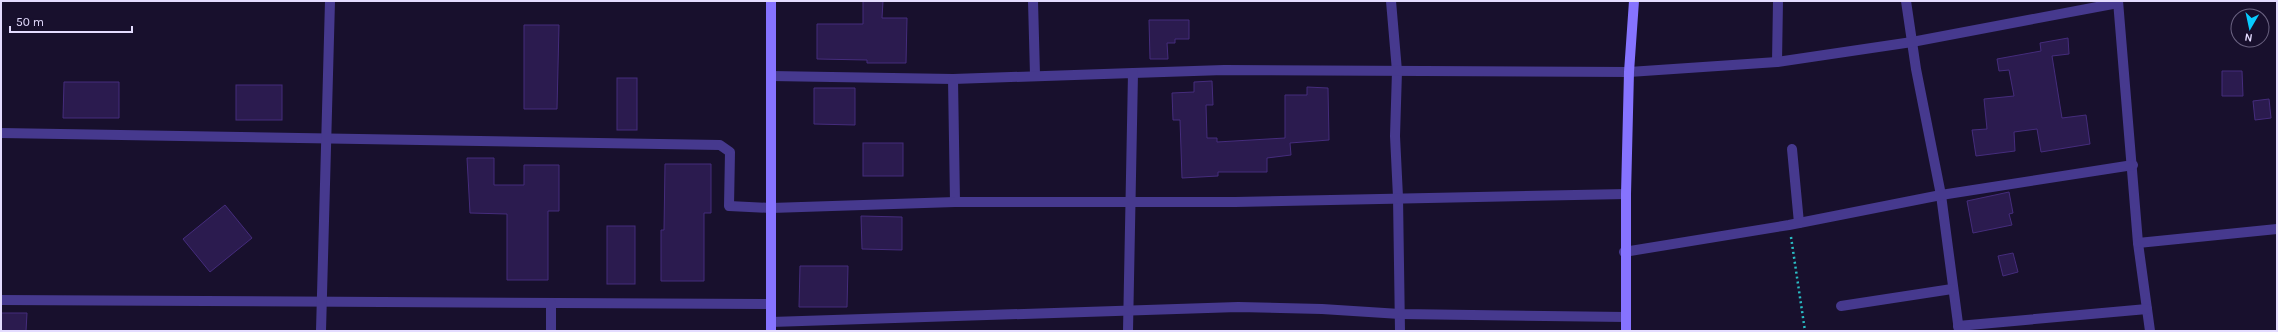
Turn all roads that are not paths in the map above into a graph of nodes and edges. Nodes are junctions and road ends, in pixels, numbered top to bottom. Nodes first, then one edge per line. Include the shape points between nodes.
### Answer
1 (330, 1) edge
2 (771, 1) edge
3 (1033, 1) edge
4 (1391, 1) edge
5 (1634, 1) edge
6 (1778, 1) edge
7 (1906, 1) edge
8 (2118, 2) edge
9 (1912, 42) junction
10 (1777, 62) junction
11 (1397, 71) junction
12 (1629, 72) junction
13 (1134, 73) junction
14 (1035, 75) junction
15 (771, 76) junction
16 (952, 78) junction
17 (1, 133) edge
18 (326, 138) junction
19 (1792, 149) dead end
20 (2133, 165) junction
21 (1626, 194) junction
22 (1941, 194) junction
23 (1398, 197) junction
24 (955, 202) junction
25 (1131, 202) junction
26 (771, 208) junction
27 (1800, 223) junction
28 (2277, 229) edge
29 (2138, 243) junction
30 (1624, 252) junction
31 (1952, 289) junction
32 (1, 300) edge
33 (322, 301) junction
34 (551, 303) junction
35 (771, 304) junction
36 (1841, 306) dead end
37 (2147, 308) junction
38 (1129, 312) junction
39 (1400, 314) junction
40 (1626, 317) junction
41 (771, 327) edge
42 (1959, 329) edge
43 (321, 331) edge
44 (552, 331) edge
45 (1128, 331) edge
46 (1400, 331) edge
47 (1626, 331) edge
48 (2150, 331) edge

1 - 18 street
2 - 15 street
3 - 14 street
4 - 11 street
5 - 12 street
6 - 10 street
7 - 9 street
8 - 9 street
8 - 20 street
9 - 10 street
9 - 22 street
10 - 12 street
11 - 12 street
11 - 13 street via 1224,70
11 - 23 street via 1394,136
12 - 21 street
13 - 14 street
13 - 25 street
14 - 16 street
15 - 16 street
15 - 26 street
16 - 24 street
17 - 18 street
18 - 26 street via 720,145 730,152 729,206
18 - 33 street
19 - 27 street
20 - 22 street
20 - 29 street
21 - 23 street
21 - 30 street
22 - 27 street
22 - 31 street
23 - 25 street
23 - 39 street
24 - 25 street
24 - 26 street
25 - 38 street
26 - 35 street
27 - 30 street
28 - 29 street
29 - 37 street
30 - 40 street
31 - 36 street
31 - 42 street
32 - 33 street
33 - 34 street
33 - 43 street
34 - 35 street
34 - 44 street
35 - 41 street
37 - 42 street
37 - 48 street
38 - 39 street via 1238,307
38 - 41 street
38 - 45 street
39 - 40 street
39 - 46 street
40 - 47 street

